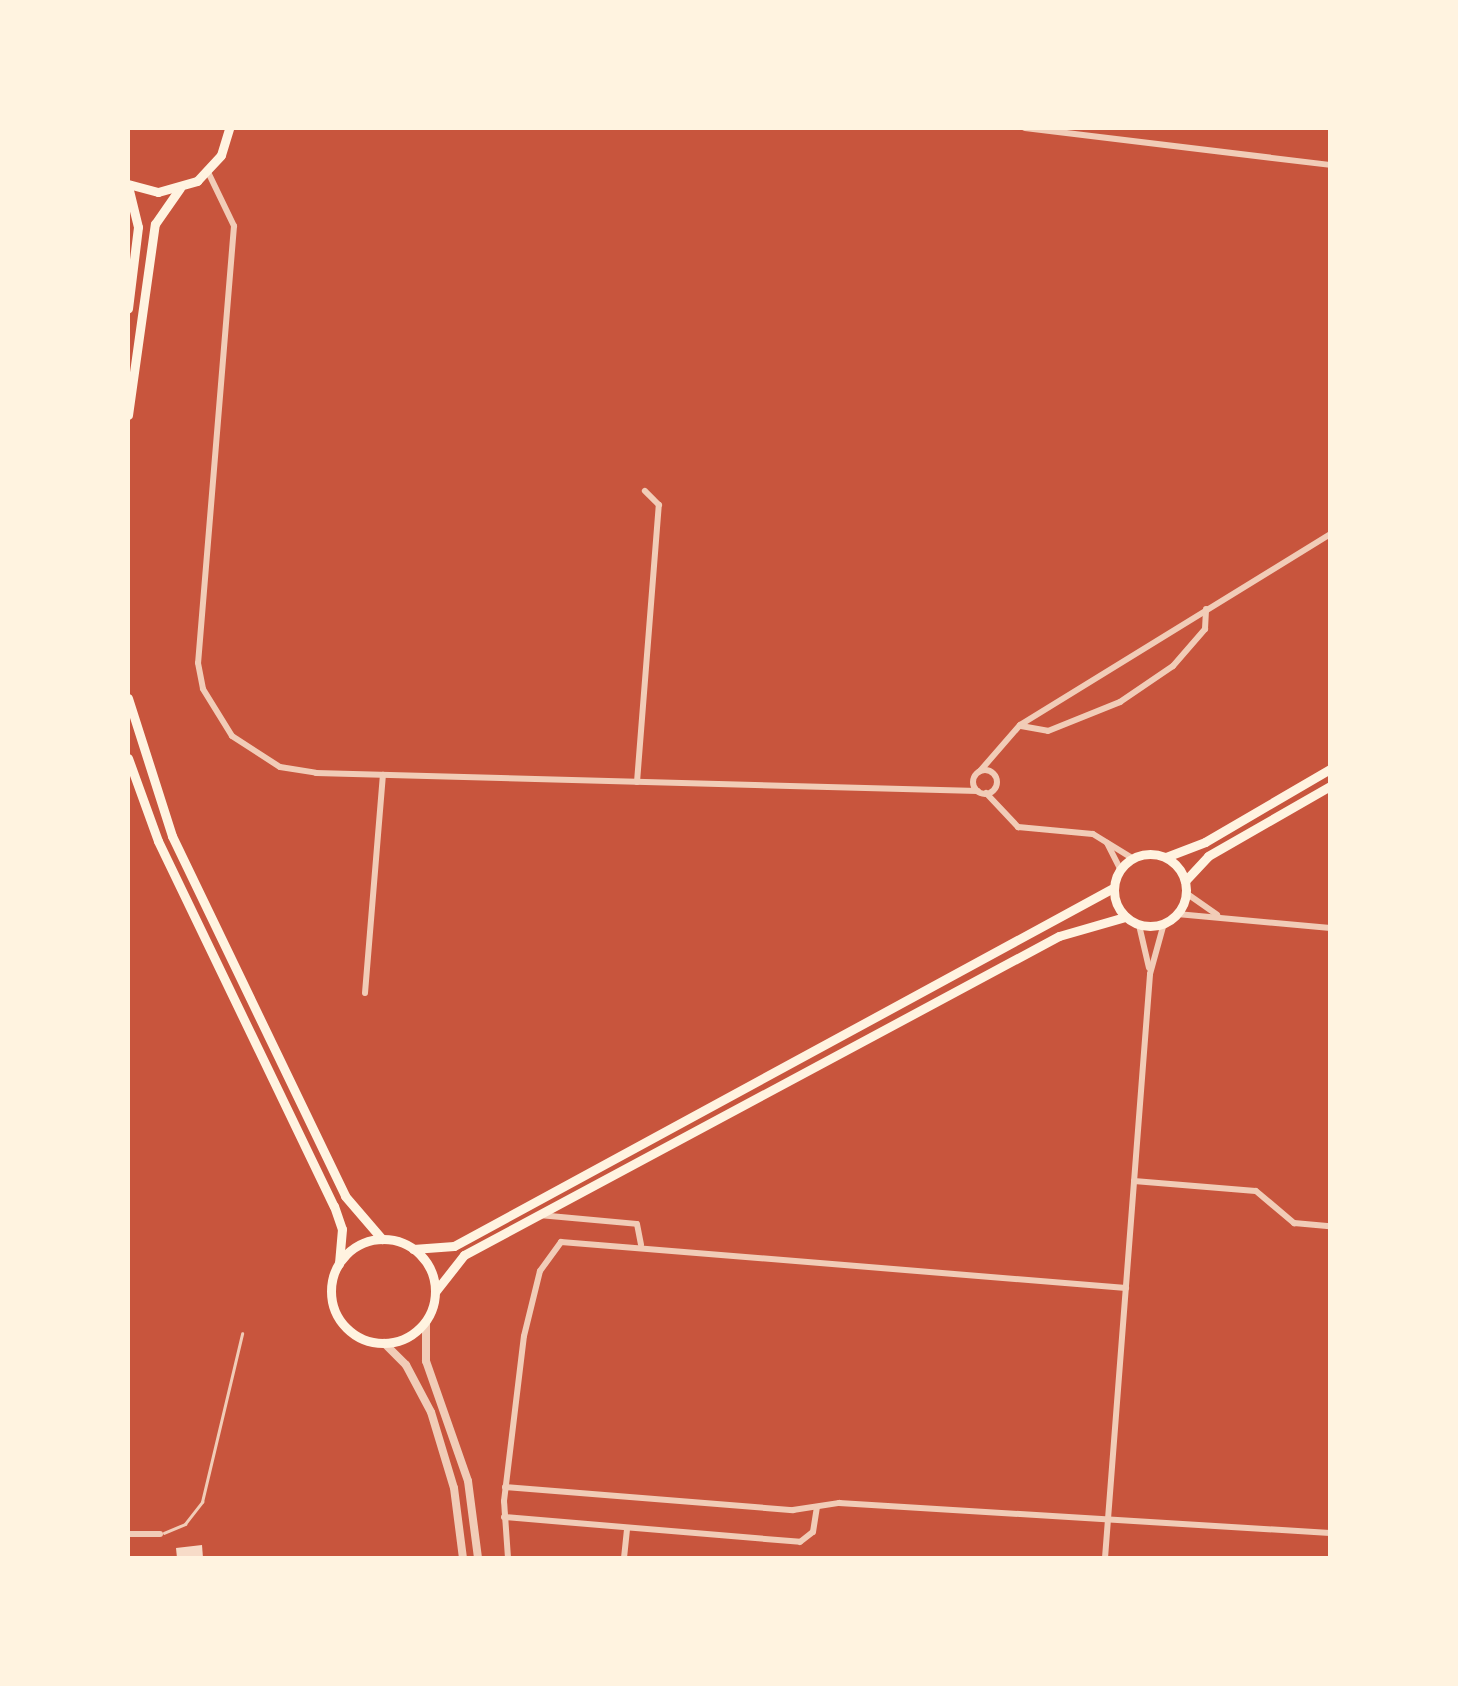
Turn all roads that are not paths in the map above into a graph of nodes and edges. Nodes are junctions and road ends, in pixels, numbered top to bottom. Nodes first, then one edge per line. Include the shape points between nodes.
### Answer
1 (231, 128) edge
2 (1024, 128) edge
3 (1330, 165) edge
4 (208, 172) junction
5 (128, 185) edge
6 (180, 188) junction
7 (128, 308) edge
8 (128, 415) edge
9 (644, 491) dead end
10 (1330, 534) edge
11 (1206, 609) junction
12 (128, 698) edge
13 (1020, 725) junction
14 (128, 758) edge
15 (990, 758) junction
16 (1330, 770) edge
17 (980, 771) junction
18 (991, 772) junction
19 (382, 775) junction
20 (974, 779) junction
21 (636, 782) junction
22 (1330, 786) edge
23 (994, 788) junction
24 (954, 789) junction
25 (982, 792) junction
26 (1004, 812) junction
27 (1106, 842) junction
28 (1164, 857) junction
29 (1132, 858) junction
30 (1120, 868) junction
31 (1185, 881) junction
32 (1113, 888) junction
33 (1186, 894) junction
34 (1177, 914) junction
35 (1125, 916) junction
36 (1218, 916) junction
37 (1164, 924) junction
38 (1139, 925) junction
39 (1330, 928) edge
40 (1150, 974) junction
41 (365, 994) dead end
42 (1134, 1180) junction
43 (538, 1215) junction
44 (1330, 1226) edge
45 (382, 1239) junction
46 (641, 1245) junction
47 (412, 1248) junction
48 (339, 1264) junction
49 (1126, 1288) junction
50 (435, 1292) junction
51 (426, 1322) junction
52 (242, 1334) dead end
53 (384, 1344) junction
54 (505, 1488) junction
55 (818, 1507) junction
56 (504, 1517) junction
57 (1108, 1523) junction
58 (627, 1528) junction
59 (1330, 1533) edge
60 (128, 1534) edge
61 (160, 1534) joint
62 (463, 1558) edge
63 (478, 1558) edge
64 (508, 1558) edge
65 (624, 1558) edge
66 (1105, 1558) edge

1 - 4 main road
2 - 3 street
4 - 6 main road
4 - 19 street via 234,226 199,606 203,689 232,736 280,767
5 - 6 main road via 158,192
5 - 7 main road via 138,227
6 - 8 main road via 155,224
9 - 21 street via 659,505
10 - 11 street
11 - 13 street
11 - 13 street via 1205,629 1174,666 1120,702 1048,731
12 - 45 main road via 172,836 345,1196
13 - 15 street
14 - 48 main road via 158,842 334,1206 342,1229
15 - 17 street
15 - 18 street
16 - 28 main road via 1205,842
17 - 18 street
17 - 20 street
18 - 23 street
19 - 21 street
19 - 41 street
20 - 24 street
20 - 25 street
21 - 24 street
22 - 31 main road via 1208,856
23 - 25 street
23 - 26 street
24 - 25 street
25 - 26 street
26 - 27 street via 1022,829 1088,832
27 - 29 street
27 - 30 street
28 - 29 main road
28 - 31 main road
29 - 30 main road
30 - 32 main road
31 - 33 main road
32 - 35 main road
32 - 47 main road via 454,1246
33 - 34 main road
33 - 36 street
34 - 36 street
34 - 37 main road
35 - 38 main road
35 - 43 main road via 1059,936
36 - 39 street
37 - 38 main road
37 - 40 street
38 - 40 street
40 - 42 street
42 - 44 street via 1256,1191 1294,1223
42 - 49 street
43 - 46 street via 638,1224
43 - 50 main road via 464,1254
45 - 47 main road
45 - 48 main road via 357,1246
46 - 49 street
46 - 54 street via 561,1242 548,1254 534,1292
47 - 50 main road via 430,1268
48 - 53 main road via 331,1290 338,1317 358,1336
49 - 57 street
50 - 51 main road
51 - 53 main road via 405,1339
51 - 63 street via 426,1361 468,1481
52 - 61 lane via 202,1502 185,1524
53 - 62 street via 415,1378 431,1412 454,1488
54 - 55 street
54 - 56 street
55 - 57 street via 839,1503
55 - 58 street via 804,1542
56 - 58 street
56 - 64 street
57 - 59 street
57 - 66 street
58 - 65 street
60 - 61 street

